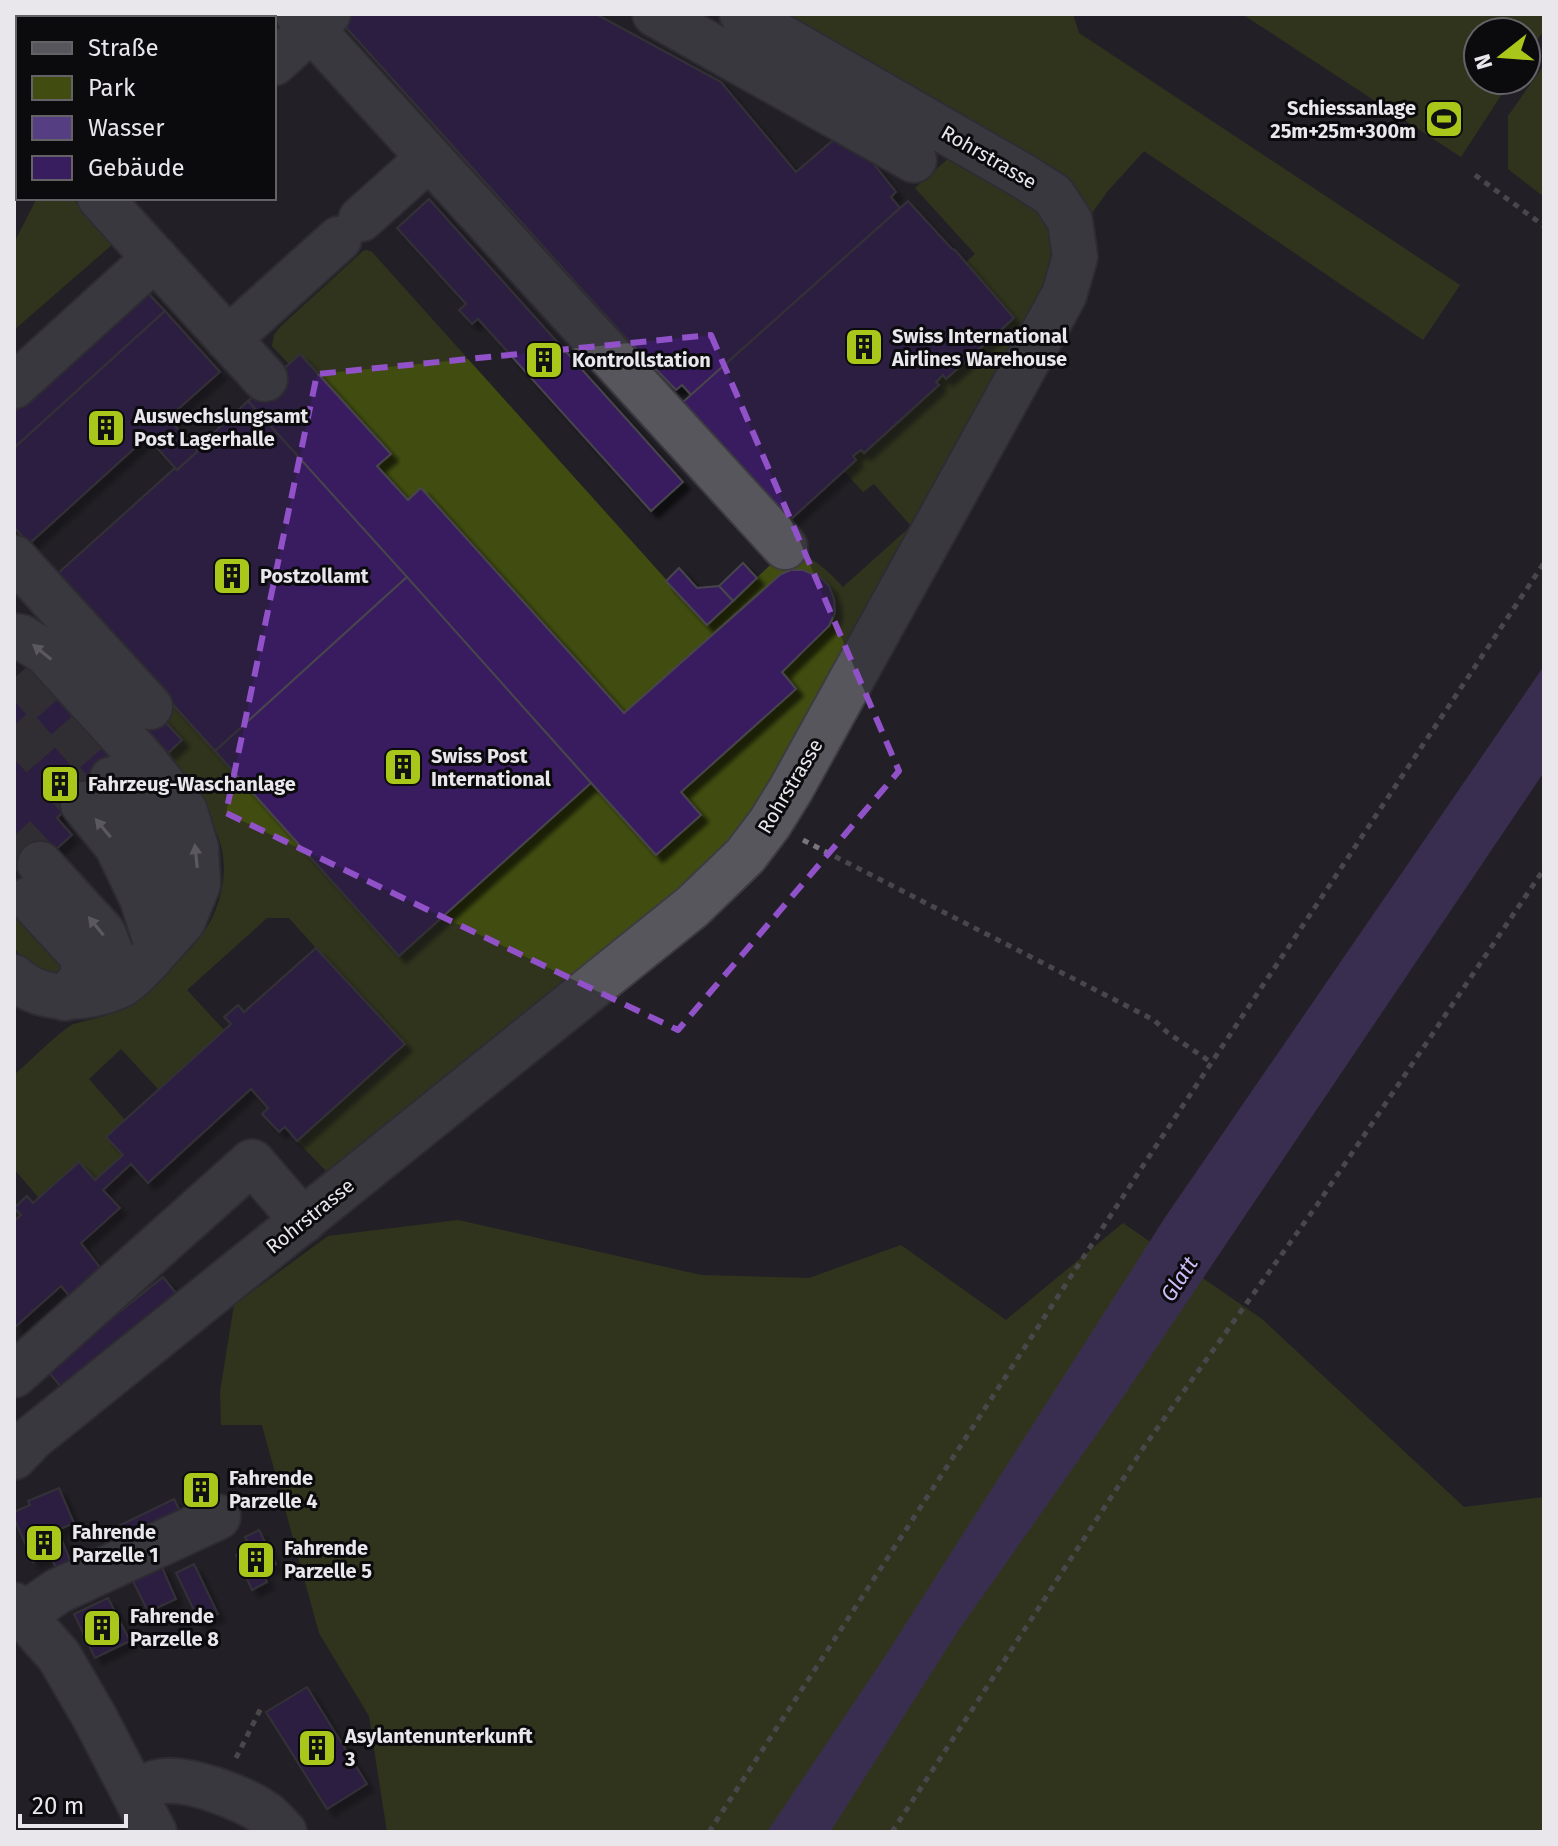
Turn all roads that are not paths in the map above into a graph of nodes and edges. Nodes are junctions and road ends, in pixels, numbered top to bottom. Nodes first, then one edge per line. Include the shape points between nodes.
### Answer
1 (655, 14) edge
2 (742, 14) edge
3 (312, 19) edge
4 (276, 61) edge
5 (429, 158) junction
6 (914, 160) dead end
7 (102, 200) edge
8 (155, 258) junction
9 (228, 339) junction
10 (265, 379) dead end
11 (14, 386) edge
12 (785, 547) dead end
13 (14, 558) edge
14 (16, 659) edge
15 (150, 707) dead end
16 (97, 792) tunnel mouth
17 (35, 881) tunnel mouth
18 (158, 949) junction
19 (14, 977) edge
20 (77, 996) junction
21 (303, 1221) junction
22 (14, 1375) edge
23 (14, 1457) edge
24 (218, 1517) dead end
25 (19, 1610) edge
26 (134, 1792) junction
27 (154, 1832) edge
28 (284, 1832) edge

1 - 6 lane
2 - 21 lane, Rohrstrasse via 1053,195 1070,221 1075,257 1064,295 804,766 745,856 692,907
3 - 4 lane
3 - 5 lane
5 - 9 lane
5 - 12 lane
7 - 8 lane
8 - 9 lane
8 - 11 lane
9 - 10 lane
13 - 15 lane
18 -> 14 lane via 183,921 198,884 196,848 185,811 45,652 21,637
18 -> 16 lane via 168,913 159,849 145,820
20 -> 17 lane via 84,958
18 - 20 lane via 122,985
19 - 20 lane via 41,993
21 - 22 lane via 252,1162
21 - 23 lane, Rohrstrasse
24 - 25 lane
25 - 26 lane via 59,1656
26 - 27 lane
26 - 28 lane via 159,1782 220,1791 268,1815

